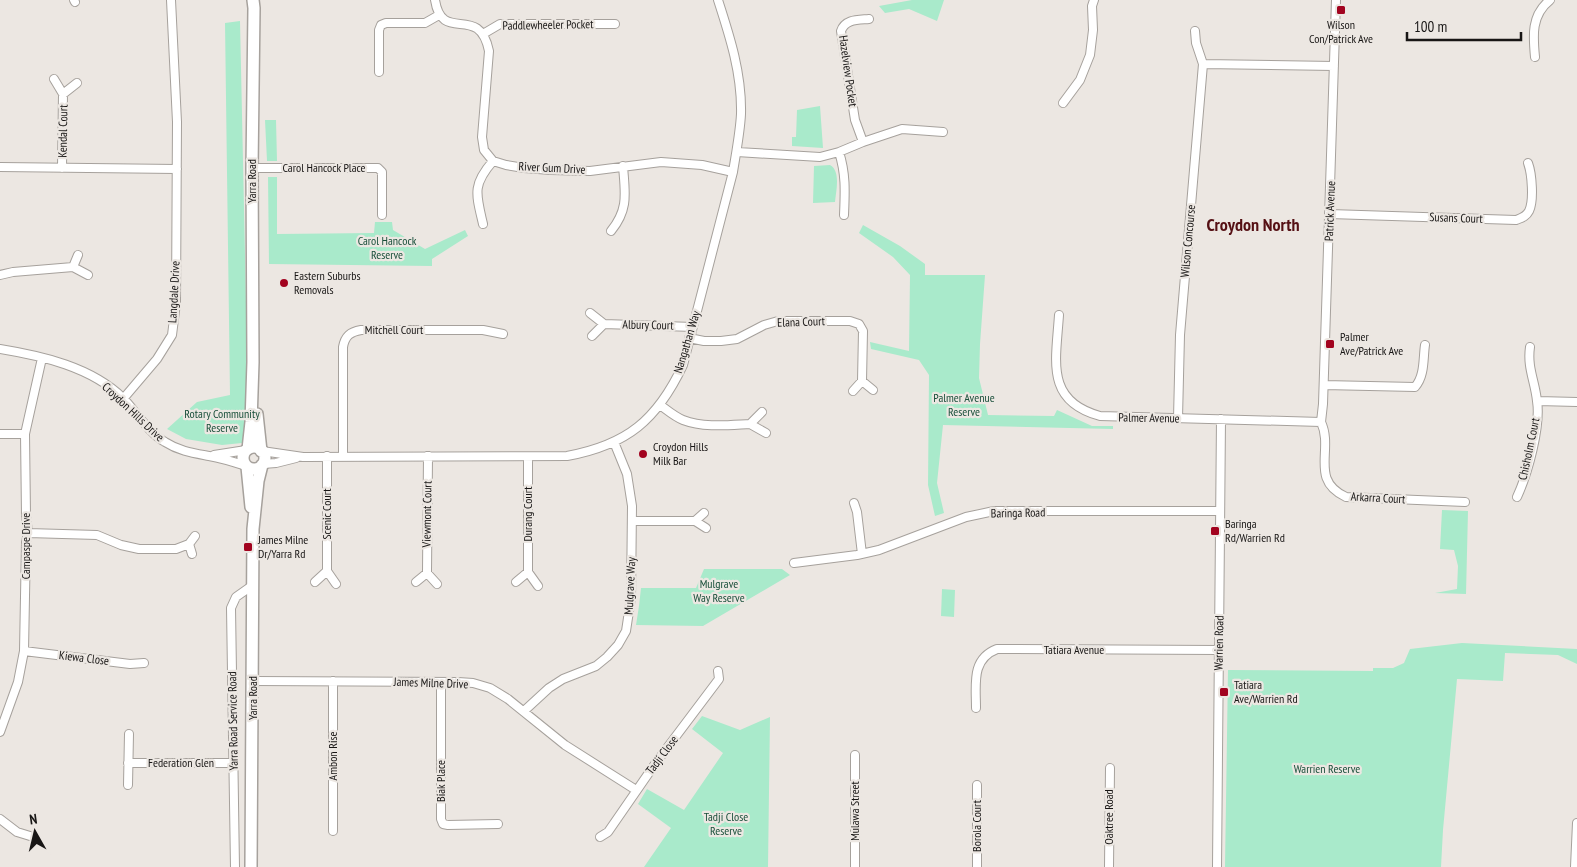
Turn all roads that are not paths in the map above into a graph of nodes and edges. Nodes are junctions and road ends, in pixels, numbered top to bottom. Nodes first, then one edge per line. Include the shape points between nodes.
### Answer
1 (170, 0) edge
2 (253, 0) edge
3 (435, 0) edge
4 (718, 0) edge
5 (1336, 0) edge
6 (1550, 0) edge
7 (1093, 3) edge
8 (439, 15) junction
9 (869, 19) dead end
10 (616, 24) dead end
11 (1195, 31) dead end
12 (483, 34) junction
13 (1535, 57) dead end
14 (1203, 64) junction
15 (1334, 66) junction
16 (379, 72) dead end
17 (54, 78) dead end
18 (77, 83) dead end
19 (63, 94) junction
20 (1063, 103) dead end
21 (943, 132) dead end
22 (863, 142) junction
23 (737, 152) junction
24 (839, 152) junction
25 (493, 161) junction
26 (1528, 163) dead end
27 (623, 166) junction
28 (0, 167) edge
29 (62, 168) junction
30 (252, 168) junction
31 (177, 169) junction
32 (733, 172) junction
33 (1330, 214) junction
34 (382, 215) dead end
35 (844, 215) dead end
36 (483, 224) dead end
37 (611, 231) dead end
38 (78, 255) dead end
39 (73, 267) junction
40 (0, 275) edge
41 (88, 275) dead end
42 (590, 314) dead end
43 (1059, 315) dead end
44 (604, 324) junction
45 (693, 327) junction
46 (503, 334) dead end
47 (592, 336) dead end
48 (689, 338) junction
49 (1425, 345) dead end
50 (1530, 347) dead end
51 (0, 349) edge
52 (42, 358) junction
53 (253, 362) junction
54 (862, 381) junction
55 (1324, 386) junction
56 (873, 390) dead end
57 (853, 391) dead end
58 (123, 399) junction
59 (1538, 401) junction
60 (1577, 402) edge
61 (660, 405) junction
62 (762, 412) dead end
63 (1178, 418) junction
64 (1221, 419) junction
65 (1321, 422) junction
66 (750, 424) junction
67 (766, 433) dead end
68 (0, 434) edge
69 (25, 434) junction
70 (614, 442) junction
71 (247, 450) junction
72 (262, 451) junction
73 (210, 456) junction
74 (327, 456) junction
75 (343, 456) junction
76 (428, 456) junction
77 (528, 456) junction
78 (303, 457) junction
79 (262, 464) junction
80 (246, 466) junction
81 (1517, 496) dead end
82 (1466, 502) dead end
83 (854, 503) dead end
84 (1220, 511) junction
85 (704, 513) dead end
86 (632, 521) junction
87 (695, 521) junction
88 (706, 528) dead end
89 (254, 529) junction
90 (28, 533) junction
91 (195, 536) dead end
92 (189, 544) junction
93 (192, 554) dead end
94 (862, 554) junction
95 (794, 564) dead end
96 (327, 571) junction
97 (528, 572) junction
98 (427, 573) junction
99 (315, 582) dead end
100 (416, 582) dead end
101 (516, 582) dead end
102 (336, 584) dead end
103 (437, 584) dead end
104 (253, 585) junction
105 (538, 586) dead end
106 (1219, 650) junction
107 (24, 651) junction
108 (144, 663) dead end
109 (718, 671) dead end
110 (253, 680) junction
111 (333, 681) junction
112 (442, 682) junction
113 (976, 708) dead end
114 (524, 711) junction
115 (0, 732) edge
116 (129, 734) dead end
117 (855, 756) dead end
118 (128, 763) junction
119 (234, 763) junction
120 (1110, 768) dead end
121 (128, 785) dead end
122 (977, 785) dead end
123 (636, 790) junction
124 (0, 819) edge
125 (1577, 823) edge
126 (498, 824) dead end
127 (333, 831) dead end
128 (30, 836) dead end
129 (600, 837) dead end
130 (235, 867) edge
131 (252, 867) edge
132 (856, 867) edge
133 (976, 867) edge
134 (1109, 867) edge
135 (1218, 867) edge
136 (1575, 867) edge

1 - 31 street, Langdale Drive
2 - 30 main road, Yarra Road
3 - 8 street
4 - 23 street, Nangathan Way via 732,41 738,74 741,114
5 - 15 street, Patrick Avenue
6 - 13 street via 1536,17
7 - 20 street via 1090,55 1080,80
8 - 12 street via 446,22 470,25
8 - 16 street via 425,23 381,25
9 - 22 street, Hazelview Pocket via 849,22 843,27 841,36 855,120
10 - 12 street, Paddlewheeler Pocket via 500,24
11 - 14 street, Wilson Concourse
12 - 25 street via 490,52 482,137 484,150
14 - 15 street
14 - 63 street, Wilson Concourse via 1180,336
15 - 33 street, Patrick Avenue
17 - 19 street, Kendal Court
18 - 19 street, Kendal Court
19 - 29 street, Kendal Court
21 - 22 street via 902,128
22 - 24 street
23 - 24 street via 820,157
23 - 32 street, Nangathan Way
24 - 35 street via 845,178
25 - 27 street, River Gum Drive via 551,170
25 - 36 street via 479,179 477,195
26 - 33 street, Susans Court via 1532,173 1529,211 1516,220
27 - 32 street, River Gum Drive via 680,162
27 - 37 street via 624,210
28 - 29 street
29 - 31 street
30 - 34 street, Carol Hancock Place via 378,168 382,172
30 - 53 main road, Yarra Road
31 - 58 street, Langdale Drive via 176,303 172,335 157,359
32 - 45 street, Nangathan Way
33 - 55 street, Patrick Avenue
38 - 39 street
39 - 40 street
39 - 41 street
42 - 44 street, Albury Court
43 - 63 street, Palmer Avenue via 1057,377 1072,404 1100,416
44 - 45 street, Albury Court
44 - 47 street, Albury Court
45 - 48 street, Nangathan Way
46 - 75 street, Mitchell Court via 483,330 361,330 350,333 343,347
48 - 54 street, Elana Court via 704,341 737,338 778,321 850,321 859,324 863,331
48 - 61 street, Nangathan Way via 683,365
49 - 55 street via 1420,382 1415,387
50 - 59 street, Chisholm Court via 1531,375
51 - 52 street, Croydon Hills Drive
52 - 58 street, Croydon Hills Drive via 81,370
52 - 69 street, Campaspe Drive
53 - 71 main road, Yarra Road
53 - 72 main road, Yarra Road
54 - 56 street
54 - 57 street
55 - 65 street, Patrick Avenue
58 - 73 street, Croydon Hills Drive via 164,442 184,451
59 - 60 street, Chisholm Court
59 - 81 street, Chisholm Court via 1537,424 1524,481
61 - 66 street via 682,420 702,424
61 - 70 street, Nangathan Way via 638,428
62 - 66 street
63 - 64 street, Palmer Avenue
64 - 65 street, Palmer Avenue
64 - 84 street, Warrien Road
65 - 82 street, Arkarra Court via 1325,434 1324,474 1340,494 1346,497
66 - 67 street
68 - 69 street
69 - 90 street, Campaspe Drive
70 - 77 street, Nangathan Way via 567,456
70 - 86 street, Mulgrave Way via 629,483
71 - 72 main road
71 - 73 street, Croydon Hills Drive
71 - 80 main road via 243,460
72 - 78 street, Nangathan Way
72 - 79 main road
73 - 80 street, Croydon Hills Drive
74 - 75 street, Nangathan Way
74 - 78 street, Nangathan Way
74 - 96 street, Scenic Court
75 - 76 street, Nangathan Way
76 - 77 street, Nangathan Way
76 - 98 street, Viewmont Court
77 - 97 street, Durang Court
78 - 79 street, Nangathan Way
79 - 80 main road via 256,469
79 - 89 main road, Yarra Road
80 - 89 main road, Yarra Road
83 - 94 street
84 - 94 street, Baringa Road via 994,511 966,517 898,544
84 - 106 street, Warrien Road
85 - 87 street
86 - 87 street
86 - 114 street, Mulgrave Way via 631,598 626,631 618,645 596,666 563,679
87 - 88 street
89 - 104 main road, Yarra Road
90 - 92 street via 97,535 139,549 176,548
90 - 107 street, Campaspe Drive
91 - 92 street
92 - 93 street
94 - 95 street, Baringa Road
96 - 99 street
96 - 102 street
97 - 101 street
97 - 105 street
98 - 100 street
98 - 103 street
104 - 110 main road, Yarra Road
104 - 119 street, Yarra Road Service Road via 236,597 231,608
106 - 113 street, Tatiara Avenue via 997,650 989,652 977,668
106 - 135 street, Warrien Road
107 - 108 street, Kiewa Close
107 - 115 street, Campaspe Drive via 18,682
109 - 123 street, Tadji Close via 719,678
110 - 111 street, James Milne Drive
110 - 131 main road, Yarra Road
111 - 112 street, James Milne Drive
111 - 127 street, Ambon Rise
112 - 114 street, James Milne Drive via 490,688
112 - 126 street, Biak Place via 443,824
114 - 123 street, James Milne Drive via 565,744
116 - 118 street
117 - 132 street, Mulawa Street
118 - 119 street, Federation Glen
118 - 121 street
119 - 130 street, Yarra Road Service Road
120 - 134 street, Oaktree Road
122 - 133 street, Borola Court
123 - 129 street, Tadji Close via 608,832
124 - 128 street via 17,832
125 - 136 street

